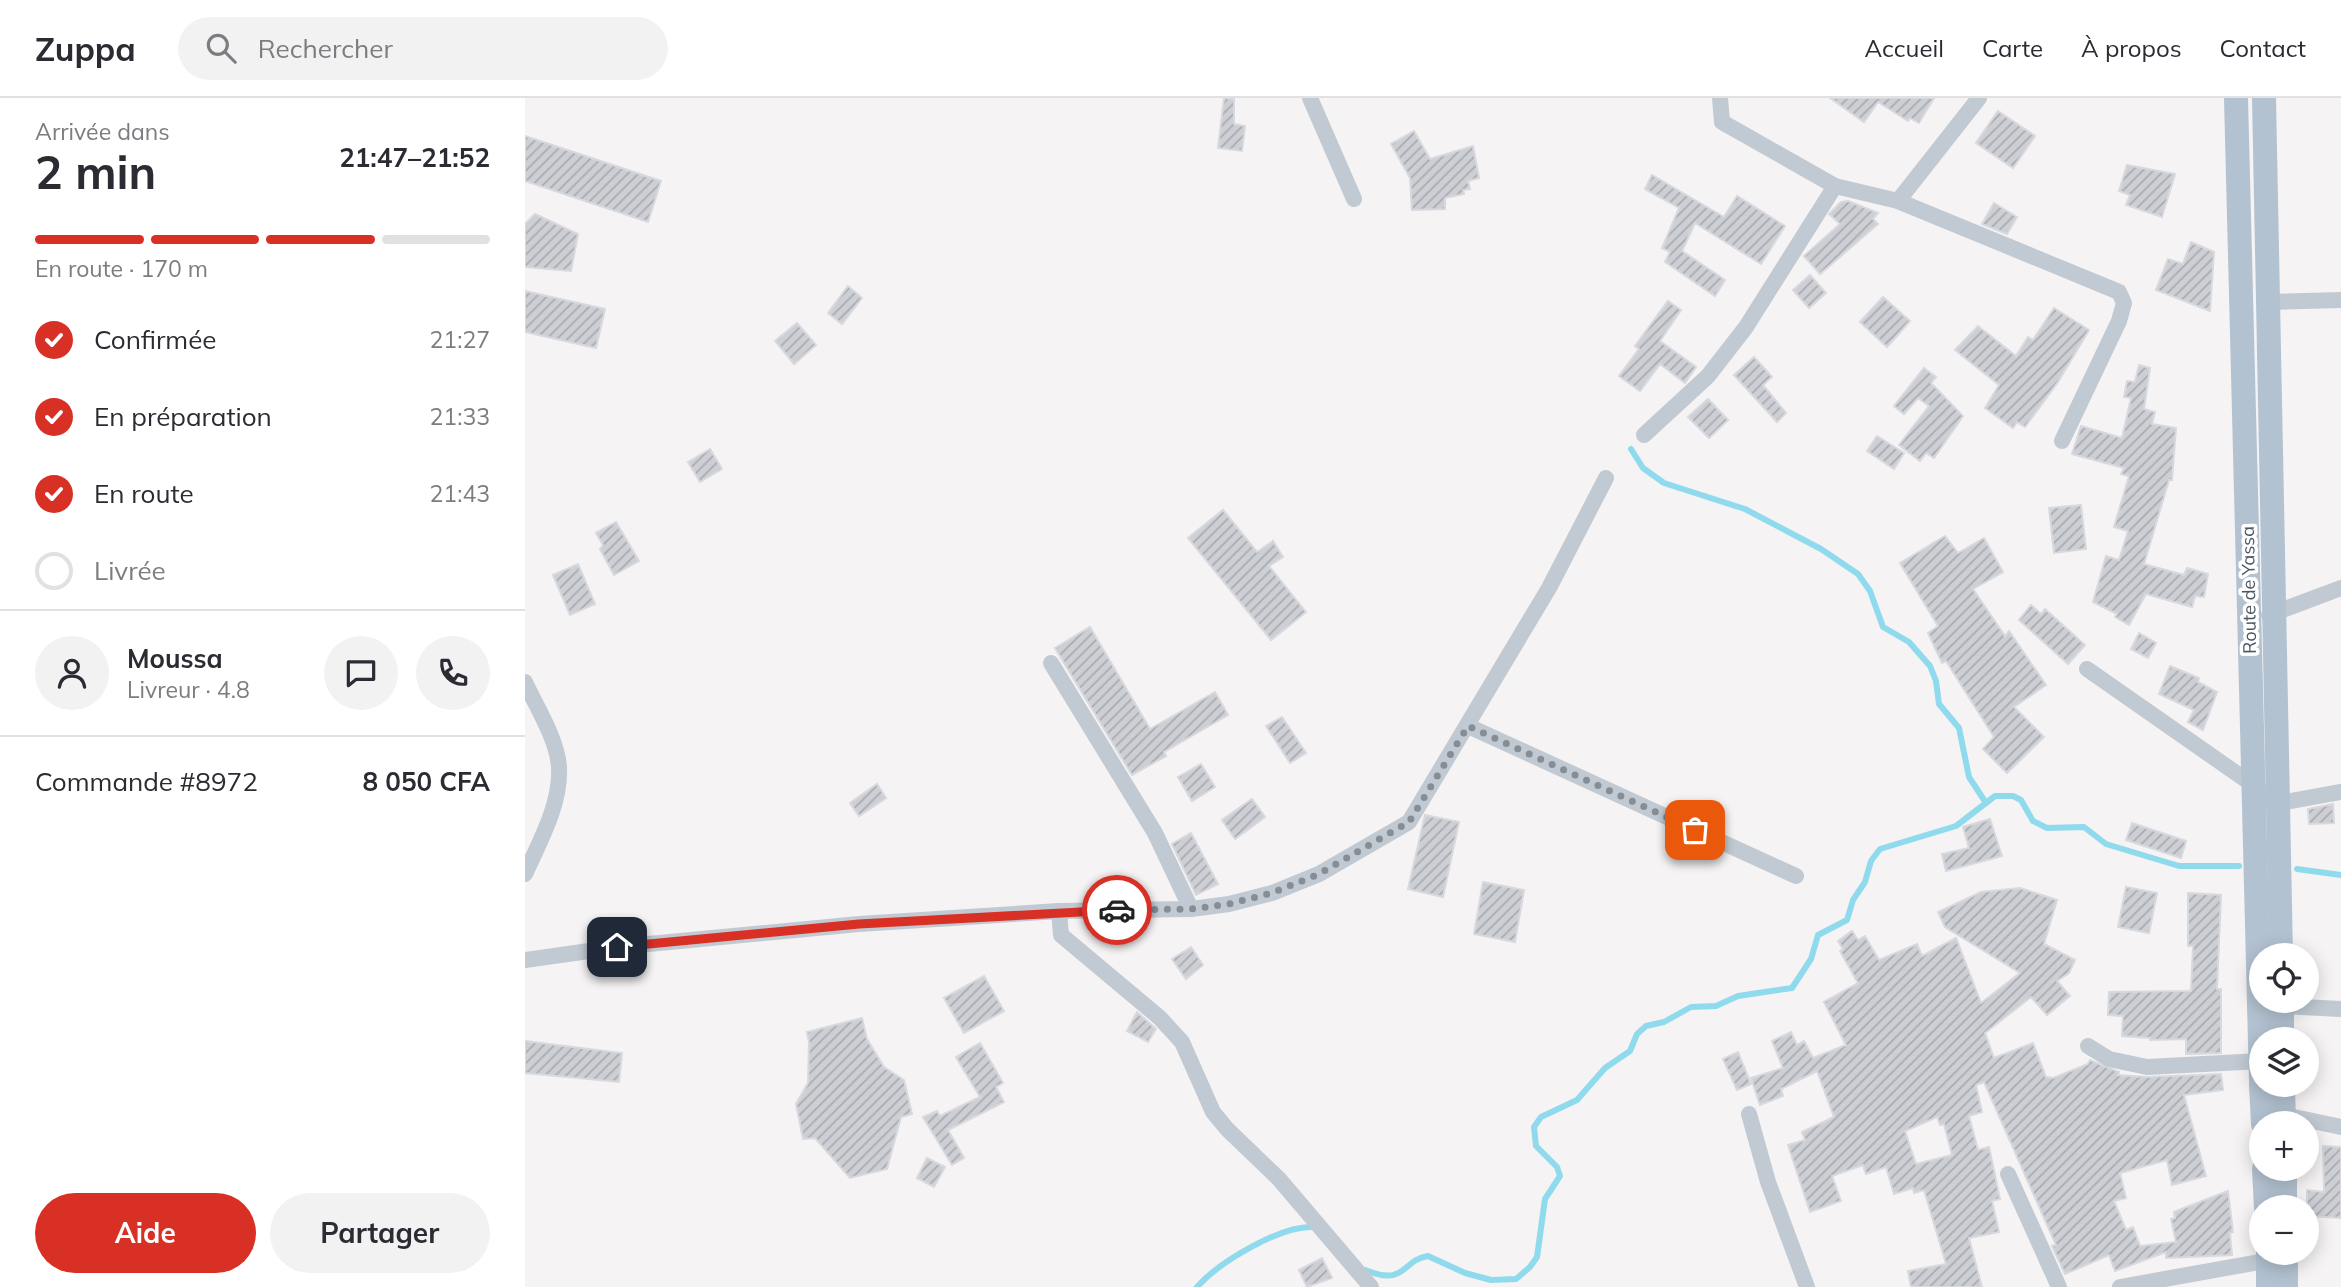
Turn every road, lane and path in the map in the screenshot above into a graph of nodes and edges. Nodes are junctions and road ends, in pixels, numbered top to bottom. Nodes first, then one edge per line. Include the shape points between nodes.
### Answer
1 (1311, 98) edge
2 (1720, 98) edge
3 (1979, 98) edge
4 (2236, 98) edge
5 (2264, 98) edge
6 (1835, 186) junction
7 (1354, 199) dead end
8 (1898, 201) junction
9 (2341, 300) edge
10 (2267, 302) junction
11 (1644, 435) dead end
12 (2062, 441) dead end
13 (1606, 478) dead end
14 (2341, 588) edge
15 (2261, 618) junction
16 (1051, 663) dead end
17 (2087, 669) dead end
18 (525, 682) edge
19 (1468, 726) junction
20 (2253, 785) junction
21 (2341, 792) edge
22 (2279, 803) junction
23 (525, 874) edge
24 (1796, 876) dead end
25 (1191, 909) junction
26 (1059, 911) junction
27 (2281, 943) edge
28 (525, 960) edge
29 (2319, 1007) edge
30 (2341, 1009) edge
31 (2260, 1027) edge
32 (2088, 1046) dead end
33 (2249, 1062) edge
34 (1749, 1114) dead end
35 (2319, 1125) edge
36 (2341, 1127) edge
37 (2008, 1174) dead end
38 (2249, 1262) edge
39 (2274, 1265) edge
40 (2280, 1265) edge
41 (1371, 1287) edge
42 (1807, 1287) edge
43 (2059, 1287) edge
44 (2120, 1287) edge
45 (2268, 1287) edge
46 (2286, 1287) edge

1 - 7 street
2 - 6 street via 1722,122
3 - 8 street
4 - 15 main road, Route de Yassa
5 - 10 main road, Route de Yassa
6 - 8 street
6 - 11 street via 1746,327 1708,376
8 - 12 street via 2119,292 2124,303 2119,321
9 - 10 street
10 - 15 main road, Route de Yassa
13 - 19 street via 1549,588
14 - 15 street
15 - 20 main road, Route de Yassa
15 - 22 main road, Route de Yassa
16 - 25 street via 1155,833
17 - 20 street
18 - 23 street via 559,765 558,788 546,827
19 - 24 street
19 - 25 street via 1409,822 1319,874 1272,893
20 - 22 street
20 - 31 main road, Route de Yassa
21 - 22 street
22 - 27 main road, Route de Yassa
25 - 26 street
26 - 28 street via 832,926
26 - 41 street via 1061,935 1182,1042 1213,1112 1279,1179
29 - 30 street
32 - 33 street via 2109,1059 2147,1067
34 - 42 street via 1768,1182
35 - 36 street
37 - 43 street
38 - 44 street
39 - 45 main road
40 - 46 main road

